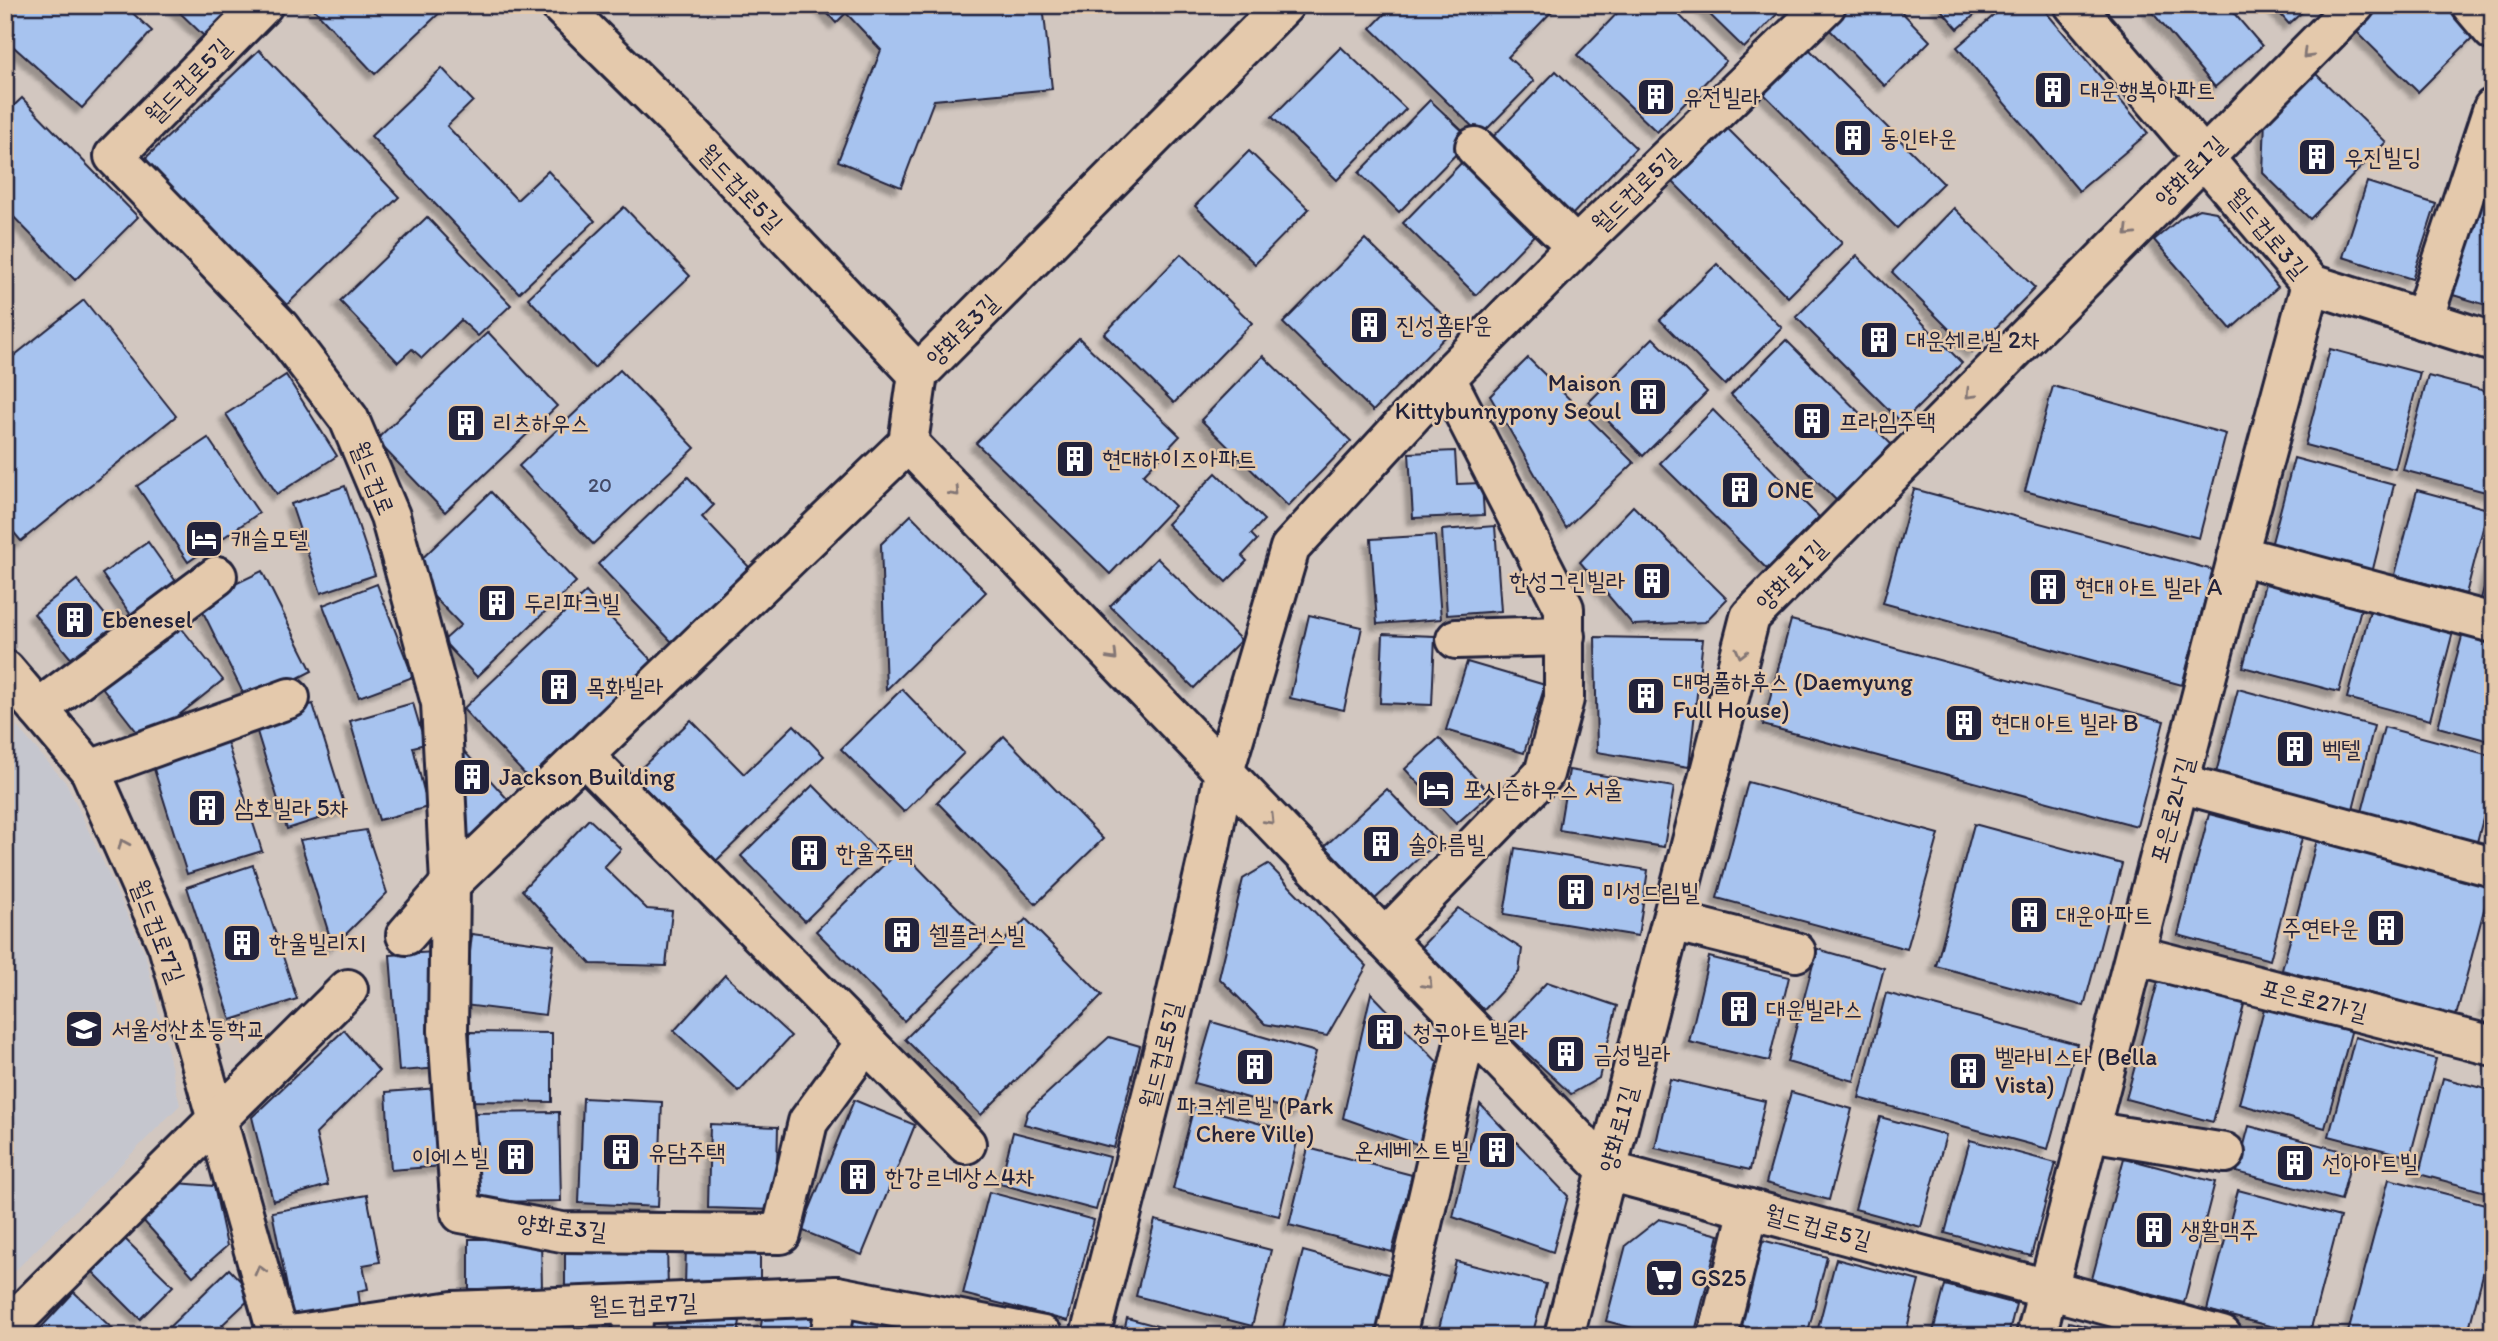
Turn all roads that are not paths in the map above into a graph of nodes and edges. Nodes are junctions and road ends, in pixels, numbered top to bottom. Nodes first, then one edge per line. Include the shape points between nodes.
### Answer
1 (263, 5) edge
2 (560, 5) edge
3 (1284, 5) edge
4 (1826, 5) edge
5 (2074, 5) edge
6 (2355, 5) edge
7 (2471, 5) edge
8 (2493, 31) edge
9 (2493, 108) edge
10 (1475, 147) dead end
11 (114, 156) joint
12 (2203, 157) junction
13 (1576, 247) junction
14 (2311, 284) junction
15 (2423, 320) junction
16 (2493, 342) edge
17 (918, 374) junction
18 (1446, 378) junction
19 (908, 443) junction
20 (2238, 555) junction
21 (217, 576) dead end
22 (2493, 622) edge
23 (1565, 636) junction
24 (1456, 639) dead end
25 (5, 670) edge
26 (290, 698) dead end
27 (38, 709) junction
28 (583, 756) junction
29 (90, 771) junction
30 (1224, 772) junction
31 (2179, 783) junction
32 (2493, 867) edge
33 (450, 884) junction
34 (1672, 921) junction
35 (406, 935) dead end
36 (1384, 939) junction
37 (1796, 952) dead end
38 (2135, 955) junction
39 (348, 989) dead end
40 (1468, 1026) junction
41 (866, 1042) junction
42 (2493, 1046) edge
43 (218, 1119) junction
44 (2089, 1130) junction
45 (966, 1144) dead end
46 (2225, 1153) dead end
47 (1608, 1171) junction
48 (1749, 1209) junction
49 (2048, 1289) junction
50 (837, 1296) junction
51 (633, 1320) edge
52 (5, 1330) edge
53 (278, 1336) edge
54 (284, 1336) edge
55 (830, 1336) edge
56 (1043, 1336) edge
57 (1090, 1336) edge
58 (1396, 1336) edge
59 (1564, 1336) edge
60 (1717, 1336) edge
61 (2036, 1336) edge
62 (2222, 1336) edge

1 - 11 lane, 월드컵로5길
2 - 17 lane, 월드컵로5길 via 693,136
3 - 17 lane, 양화로3길
4 - 13 lane, 월드컵로5길
5 - 12 lane, 월드컵로3길
6 -> 12 lane, 양화로1길
7 - 8 lane
9 - 15 lane
10 - 13 lane
11 - 33 lane, 월드컵로 via 280,328 349,419 390,516 441,703
12 - 14 lane, 월드컵로3길
12 -> 34 lane, 양화로1길 via 1750,617
13 - 18 lane, 월드컵로5길
14 - 15 lane, 월드컵로3길
14 - 20 lane, 포은로2나길
15 - 16 lane, 월드컵로3길
17 - 19 lane, 양화로3길
18 - 23 lane via 1564,608
18 - 30 lane, 월드컵로5길 via 1290,548
19 - 28 lane
19 -> 30 lane
20 - 22 lane
20 - 31 lane, 포은로2나길
21 - 27 lane
23 - 24 lane
23 - 36 lane via 1564,699 1544,775
25 - 27 lane, 월드컵로7길
26 - 29 lane
27 - 29 lane, 월드컵로7길
28 - 33 lane
28 - 41 lane
43 -> 29 lane, 월드컵로7길 via 168,946
30 -> 36 lane
30 - 57 lane, 월드컵로5길 via 1165,1044
31 - 32 lane
31 - 38 lane, 포은로2나길
33 - 35 lane
33 - 41 lane, 양화로3길 via 448,1031 461,1213 562,1232 781,1234 808,1122
34 - 37 lane
34 - 47 lane, 양화로1길
36 -> 40 lane
38 - 42 lane, 포은로2가길
38 - 44 lane, 포은로2나길
39 - 43 lane
40 - 47 lane
40 - 58 lane
41 - 45 lane
43 - 52 lane
53 -> 43 lane, 월드컵로7길
44 - 46 lane
44 - 49 lane, 포은로2나길
47 - 48 lane, 월드컵로5길
47 - 59 lane, 양화로1길
48 - 49 lane, 월드컵로5길
48 - 60 lane
49 - 61 lane, 포은로2나길
49 - 62 lane, 월드컵로5길
50 - 51 lane, 월드컵로7길
50 - 55 lane
50 - 56 lane, 월드컵로7길
51 - 54 lane, 월드컵로7길 via 453,1311

